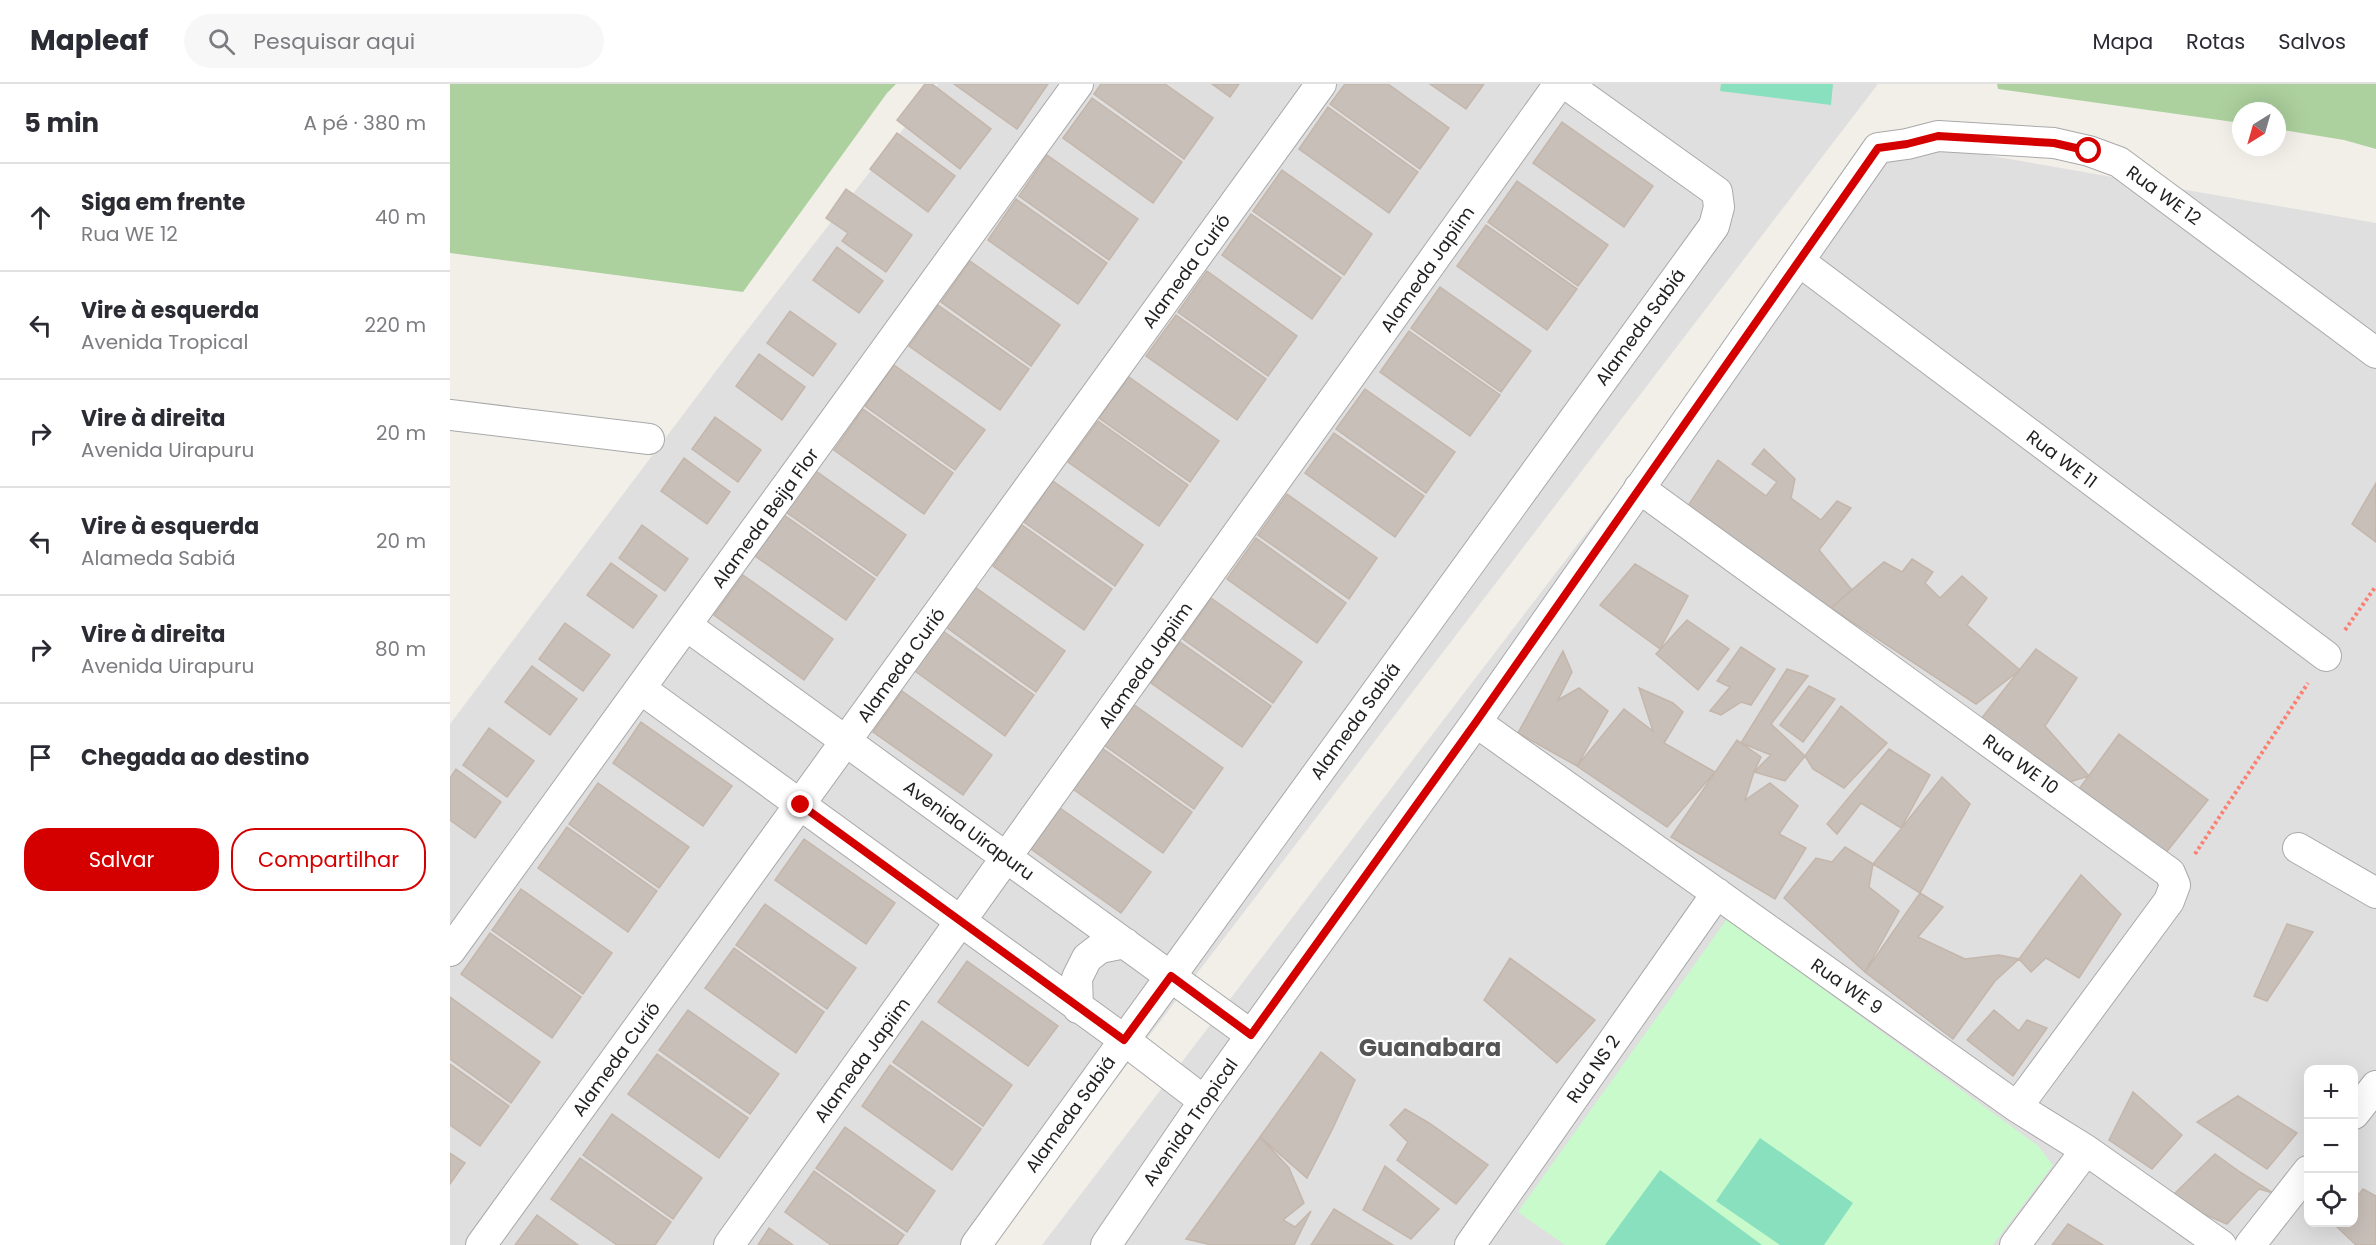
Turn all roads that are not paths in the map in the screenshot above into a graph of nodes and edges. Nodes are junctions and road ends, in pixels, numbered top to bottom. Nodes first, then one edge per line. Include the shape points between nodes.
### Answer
1 (1078, 84) edge
2 (1321, 84) edge
3 (1559, 84) edge
4 (1566, 84) edge
5 (1878, 148) joint
6 (1799, 261) junction
7 (2376, 352) edge
8 (450, 415) edge
9 (649, 439) dead end
10 (1639, 488) junction
11 (687, 626) junction
12 (2326, 656) road end
13 (641, 689) junction
14 (1476, 722) junction
15 (846, 741) junction
16 (801, 805) junction
17 (2298, 848) dead end
18 (1008, 858) junction
19 (2375, 889) edge
20 (1716, 893) junction
21 (961, 922) junction
22 (1125, 943) junction
23 (450, 951) edge
24 (1171, 976) junction
25 (1078, 1008) junction
26 (1251, 1035) junction
27 (1124, 1040) junction
28 (2376, 1086) edge
29 (1204, 1101) junction
30 (2017, 1107) junction
31 (2358, 1109) edge
32 (2086, 1150) junction
33 (2306, 1173) edge
34 (481, 1245) edge
35 (729, 1245) edge
36 (976, 1245) edge
37 (1106, 1245) edge
38 (1470, 1245) edge
39 (2015, 1245) edge
40 (2221, 1245) edge
41 (2250, 1245) edge

1 - 11 street, Alameda Beija Flor
2 - 15 street, Alameda Curió
3 - 18 street, Alameda Japiim
4 - 24 street, Alameda Sabiá via 1716,192 1719,207 1714,226
5 - 6 street, Avenida Tropical
5 - 7 street, Rua WE 12 via 1938,136 2054,143 2119,162
6 - 10 street, Avenida Tropical
6 - 12 street, Rua WE 11
8 - 9 street
10 - 14 street, Avenida Tropical
10 - 30 street, Rua WE 10 via 2167,870 2175,885 2169,901
11 - 13 street, Alameda Beija Flor
11 - 15 street, Avenida Uirapuru
13 - 16 street
13 - 23 street, Alameda Beija Flor
14 - 20 street, Rua WE 9
14 - 26 street, Avenida Tropical
15 - 16 street, Alameda Curió
15 - 18 street, Avenida Uirapuru
16 - 21 street
16 - 34 street, Alameda Curió
17 - 19 street
18 - 21 street, Alameda Japiim
18 - 22 street, Avenida Uirapuru
20 - 30 street, Rua WE 9
20 - 38 street, Rua NS 2
21 - 25 street
21 - 35 street, Alameda Japiim
22 - 24 street, Avenida Uirapuru
22 - 25 street via 1100,948 1087,958 1077,978
24 - 26 street, Avenida Uirapuru
24 - 27 street, Alameda Sabiá
25 - 27 street
26 - 29 street, Avenida Tropical
27 - 29 street
27 - 36 street, Alameda Sabiá
28 - 31 street
29 - 37 street, Avenida Tropical
30 - 32 street, Rua WE 9
32 - 39 street
32 - 40 street, Rua WE 9
33 - 41 street

